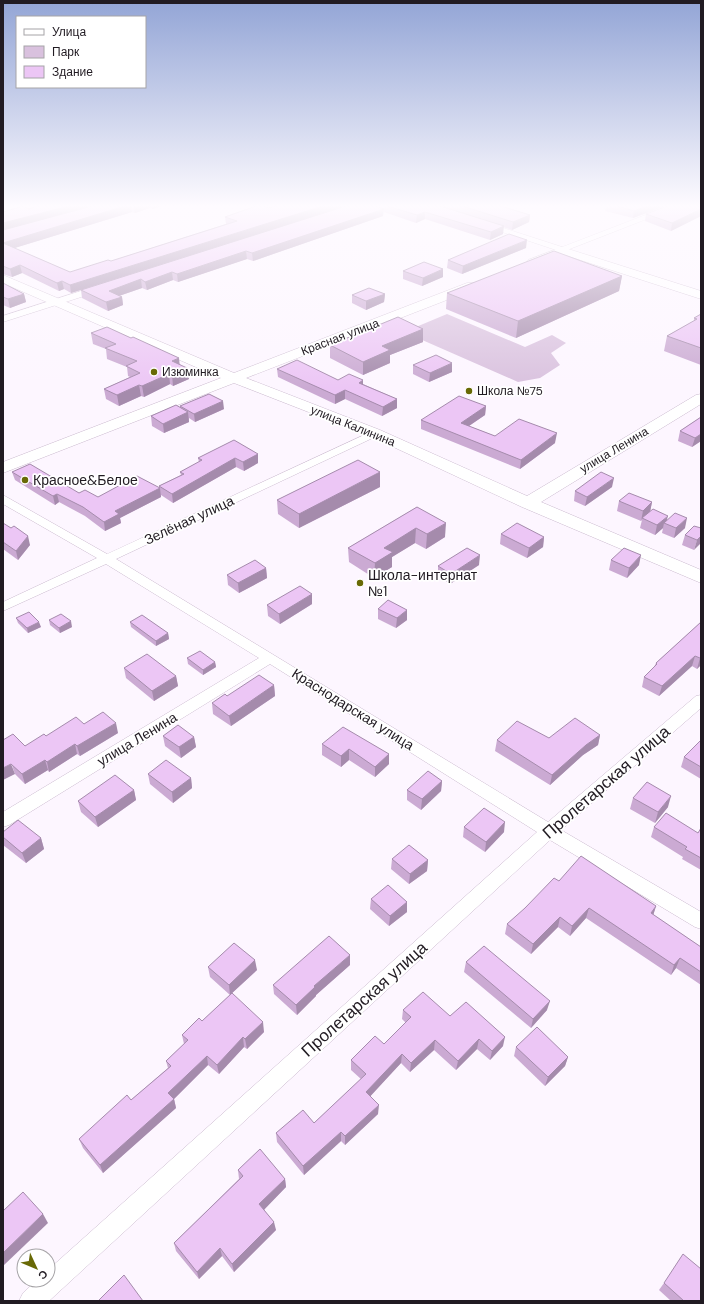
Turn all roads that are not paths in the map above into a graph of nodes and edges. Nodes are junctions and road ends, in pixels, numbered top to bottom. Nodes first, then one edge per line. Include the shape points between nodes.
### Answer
1 (614, 267) edge
2 (3, 279) edge
3 (482, 282) edge
4 (108, 285) edge
5 (701, 295) edge
6 (55, 302) junction
7 (3, 319) edge
8 (233, 378) junction
9 (701, 398) edge
10 (375, 433) junction
11 (3, 468) edge
12 (3, 499) edge
13 (528, 503) junction
14 (107, 559) junction
15 (701, 577) edge
16 (3, 607) edge
17 (270, 658) junction
18 (701, 700) edge
19 (3, 820) edge
20 (549, 831) junction
21 (701, 921) edge
22 (31, 1301) edge

1 - 5 street
2 - 6 street, улица Калинина
3 - 8 street, Красная улица
4 - 6 street
6 - 7 street
6 - 8 street, улица Калинина
8 - 10 street, улица Калинина
8 - 11 street, Красная улица
9 - 13 street, улица Ленина
10 - 13 street, улица Калинина
10 - 14 street, Зелёная улица
12 - 14 street, Краснодарская улица
13 - 15 street, улица Калинина
14 - 16 street, Зелёная улица
14 - 17 street, Краснодарская улица
17 - 19 street, улица Ленина
17 - 20 street, Краснодарская улица
18 - 20 street, Пролетарская улица
20 - 21 street, Краснодарская улица
20 - 22 street, Пролетарская улица

